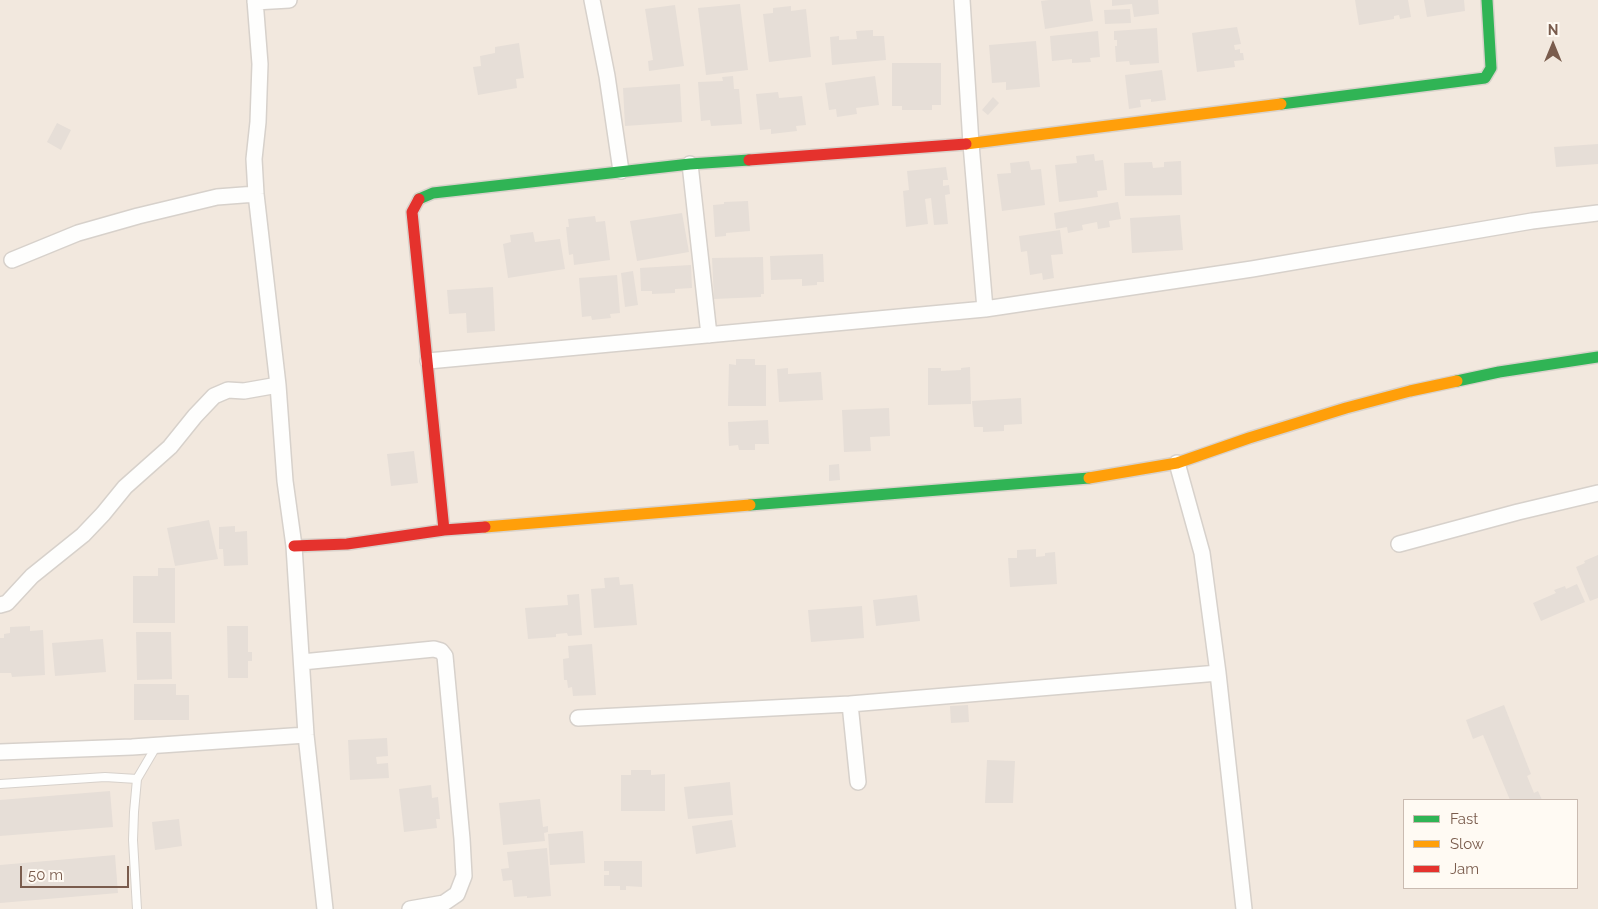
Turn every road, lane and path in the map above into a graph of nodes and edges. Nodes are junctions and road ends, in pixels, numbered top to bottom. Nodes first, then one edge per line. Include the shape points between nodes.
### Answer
1 (289, 0) edge
2 (592, 0) edge
3 (962, 0) edge
4 (1487, 0) edge
5 (255, 1) edge
6 (971, 144) junction
7 (690, 164) junction
8 (621, 171) junction
9 (256, 194) junction
10 (1598, 213) edge
11 (12, 260) dead end
12 (985, 309) junction
13 (709, 335) junction
14 (1598, 357) edge
15 (428, 361) junction
16 (278, 385) junction
17 (1177, 463) junction
18 (1598, 493) edge
19 (444, 530) junction
20 (1399, 544) dead end
21 (294, 546) junction
22 (0, 605) edge
23 (302, 662) junction
24 (1218, 673) junction
25 (850, 704) junction
26 (578, 718) dead end
27 (306, 735) junction
28 (157, 745) junction
29 (0, 752) edge
30 (137, 779) junction
31 (858, 782) dead end
32 (0, 784) edge
33 (137, 909) edge
34 (325, 909) edge
35 (410, 909) edge
36 (1244, 909) edge

1 - 5 street
2 - 8 street
3 - 6 street
4 - 6 street via 1491,68 1485,78
5 - 9 street via 260,64 254,159
6 - 7 street
6 - 12 street
7 - 8 street
7 - 13 street
8 - 15 street via 433,193 419,199 412,212
9 - 11 street via 217,197 129,219 78,233
9 - 16 street
10 - 12 street
12 - 13 street
13 - 15 street
14 - 17 street via 1499,372 1410,391 1346,408
15 - 19 street
16 - 21 street via 285,481
16 - 22 street via 244,391 228,390 214,396 170,447 125,487 83,535
17 - 19 street via 1096,477
17 - 24 street via 1202,553
18 - 20 street
19 - 21 street via 347,544
21 - 23 street
23 - 27 street
23 - 35 street via 434,649 445,656 464,876 457,894 444,903
24 - 25 street
24 - 36 street
25 - 26 street
25 - 31 street
27 - 28 street
27 - 34 street
28 - 29 street
28 - 30 lane
30 - 32 lane via 105,777
30 - 33 lane via 133,840

